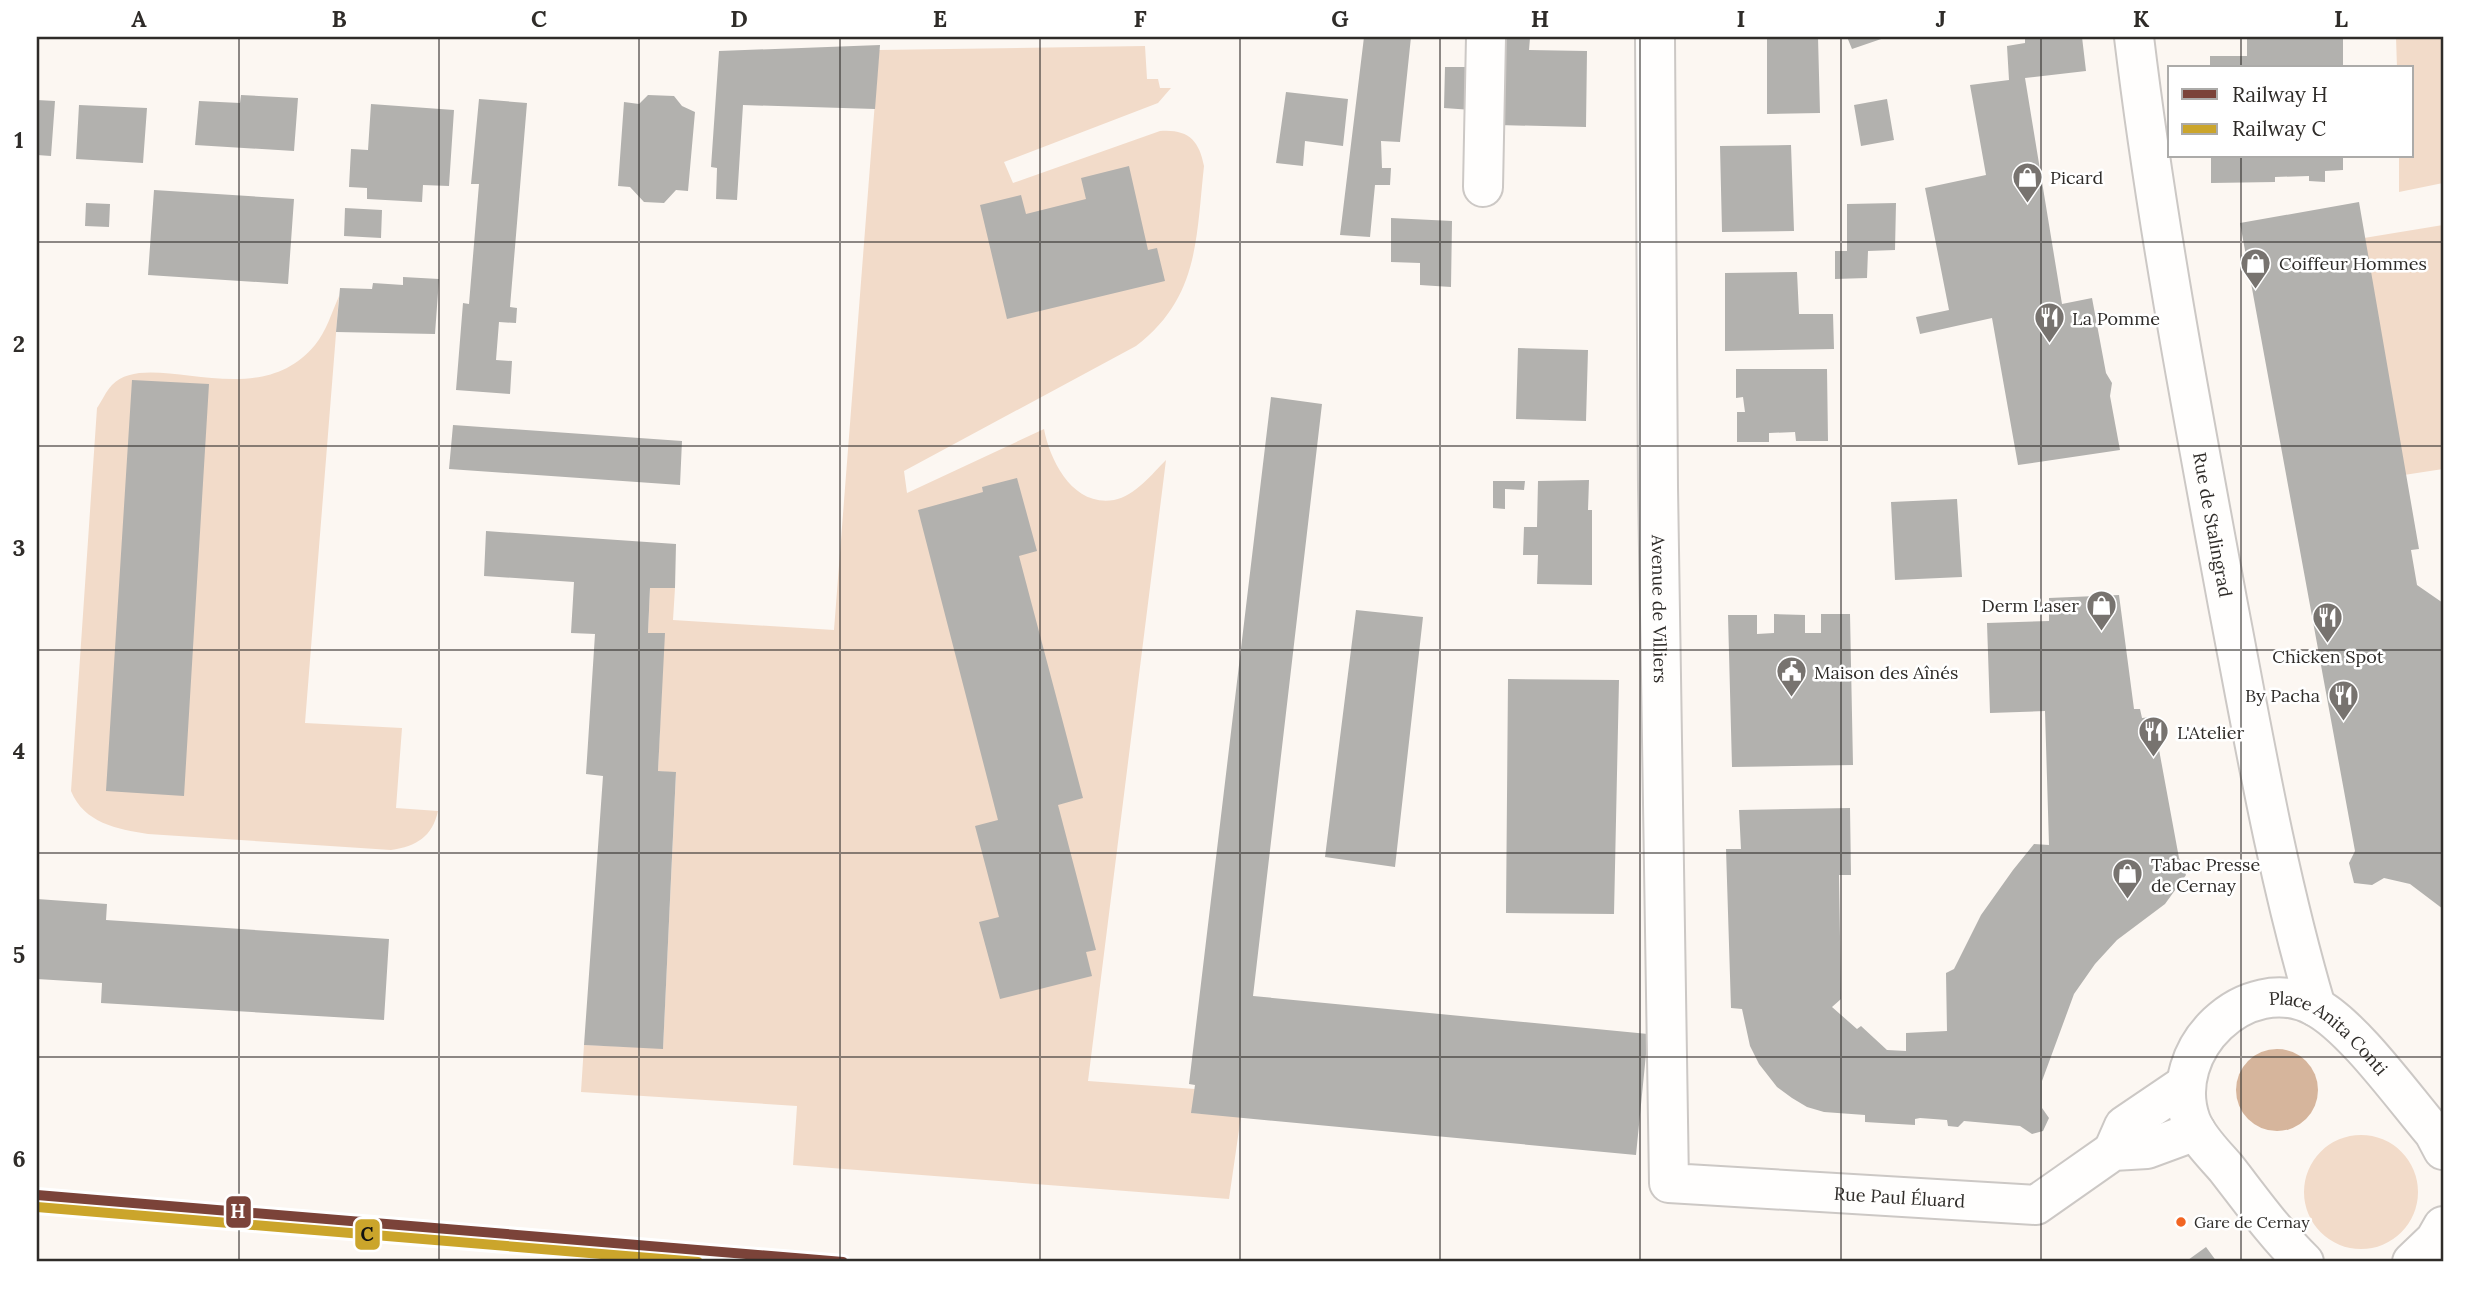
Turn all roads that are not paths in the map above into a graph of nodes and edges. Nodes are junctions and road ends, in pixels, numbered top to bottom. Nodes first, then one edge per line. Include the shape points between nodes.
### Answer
1 (1486, 37) edge
2 (1655, 37) edge
3 (2134, 37) edge
4 (1483, 187) dead end
5 (2316, 1007) junction
6 (2186, 1084) junction
7 (2196, 1131) junction
8 (2443, 1150) edge
9 (2113, 1151) junction
10 (1669, 1183) joint
11 (2443, 1226) edge
12 (2304, 1262) edge
13 (2412, 1262) edge

1 - 4 street
2 - 10 street, Avenue de Villiers
3 - 5 street, Rue de Stalingrad via 2173,303 2256,759 2289,915
5 - 6 street, Place Anita Conti via 2280,997 2231,1012 2203,1038
5 - 8 street, Place Anita Conti via 2338,1021 2434,1133
6 - 7 street, Place Anita Conti
6 - 9 street, Rue Paul Éluard via 2124,1126
7 - 9 street via 2147,1149
7 - 12 street, Place Anita Conti
9 - 10 street, Rue Paul Éluard via 2036,1205
11 - 13 street

